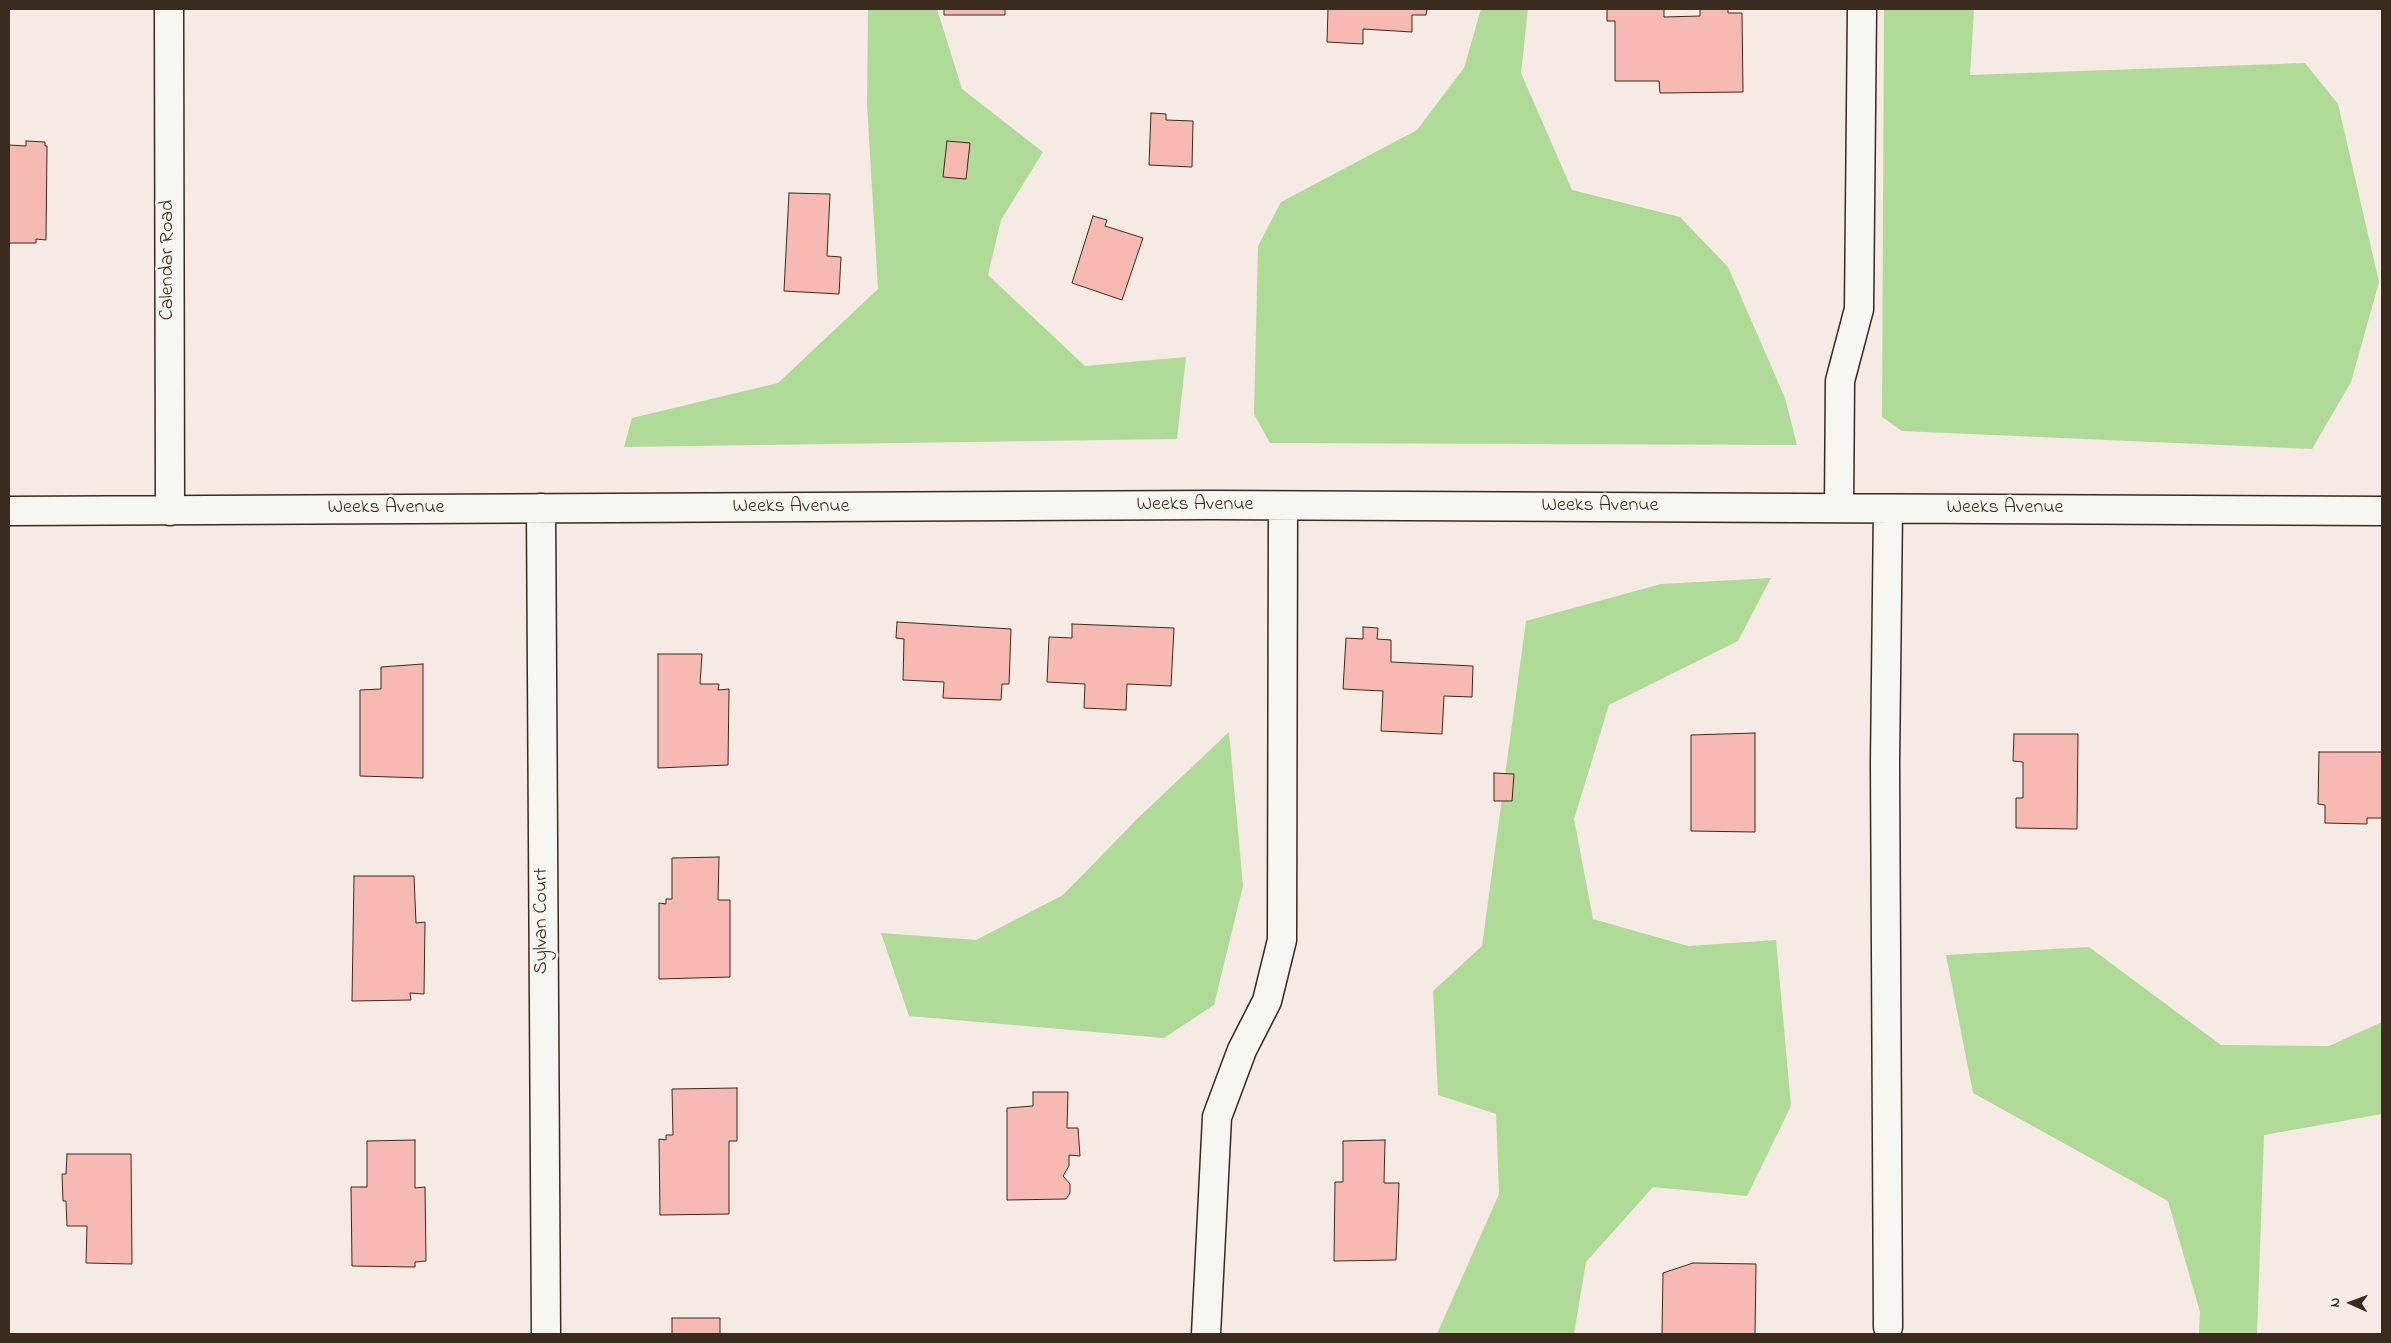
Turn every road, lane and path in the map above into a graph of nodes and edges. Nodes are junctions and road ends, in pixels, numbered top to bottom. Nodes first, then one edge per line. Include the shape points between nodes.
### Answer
1 (169, 9) edge
2 (1862, 9) edge
3 (1283, 507) junction
4 (540, 508) junction
5 (1839, 508) junction
6 (1888, 509) junction
7 (170, 511) junction
8 (2382, 511) edge
9 (9, 512) edge
10 (1888, 1327) dead end
11 (525, 1334) edge
12 (546, 1334) edge
13 (1206, 1334) edge

1 - 7 street, Calendar Road
2 - 5 street via 1859,309 1840,381
3 - 4 street, Weeks Avenue
3 - 5 street, Weeks Avenue
3 - 13 street via 1282,940 1268,1001 1242,1050 1216,1117
4 - 7 street, Weeks Avenue
4 - 12 street, Sylvan Court
5 - 6 street, Weeks Avenue
6 - 8 street, Weeks Avenue
6 - 10 street via 1885,763
7 - 9 street, Weeks Avenue
11 - 12 street

